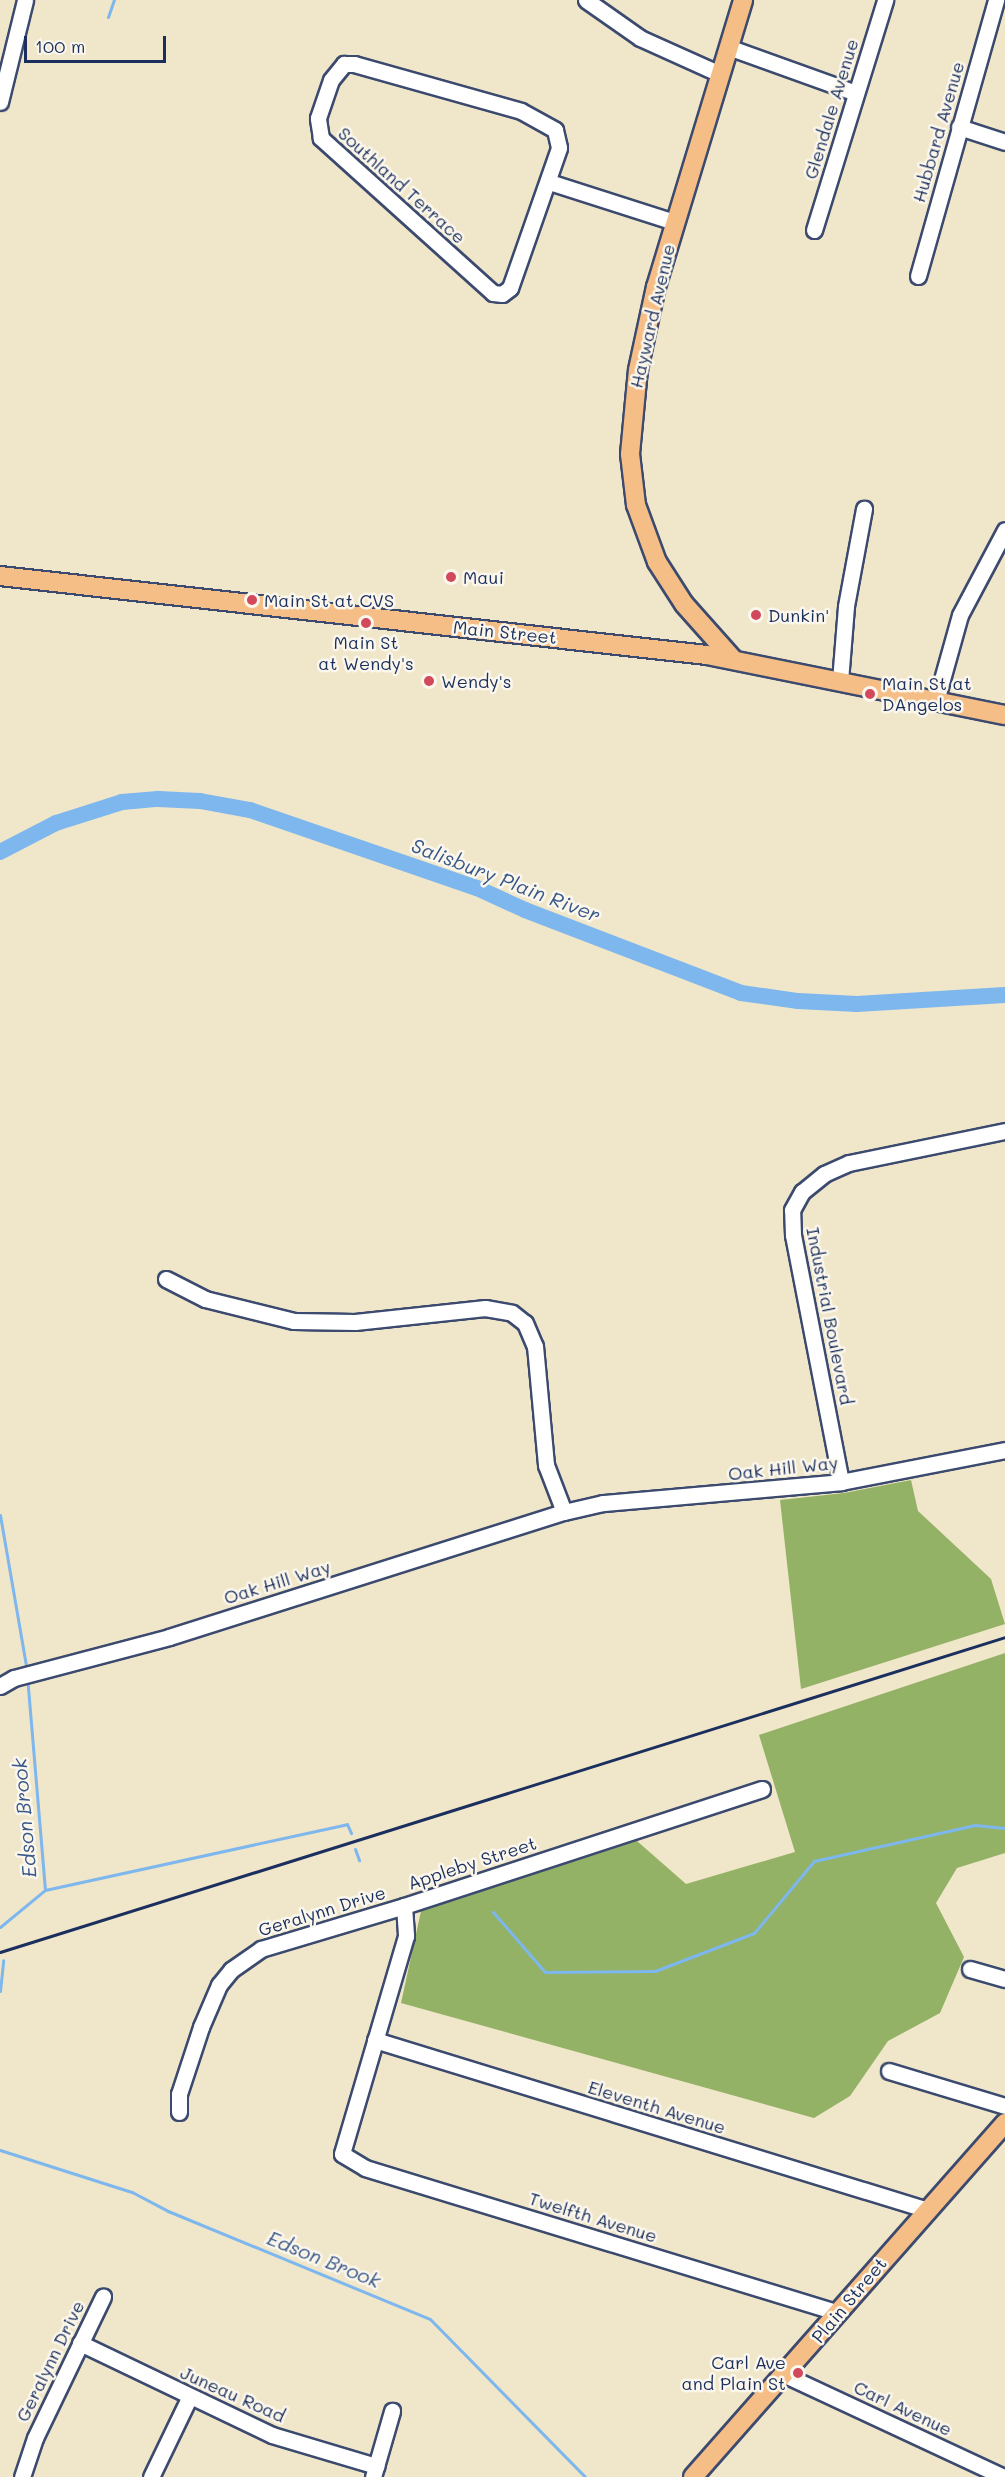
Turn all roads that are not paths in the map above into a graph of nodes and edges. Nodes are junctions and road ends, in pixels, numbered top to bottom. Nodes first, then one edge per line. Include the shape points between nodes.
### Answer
1 (25, 0) edge
2 (586, 0) edge
3 (743, 0) edge
4 (885, 0) edge
5 (996, 0) edge
6 (728, 47) junction
7 (720, 74) junction
8 (856, 93) junction
9 (0, 102) edge
10 (959, 127) junction
11 (1005, 142) edge
12 (549, 183) junction
13 (674, 222) junction
14 (814, 230) dead end
15 (918, 276) dead end
16 (864, 509) dead end
17 (1005, 530) edge
18 (998, 555) edge
19 (0, 576) edge
20 (701, 625) junction
21 (702, 654) junction
22 (732, 658) junction
23 (840, 681) junction
24 (936, 701) junction
25 (1005, 715) edge
26 (1005, 1131) edge
27 (166, 1279) dead end
28 (1005, 1450) edge
29 (842, 1482) junction
30 (564, 1512) junction
31 (0, 1686) edge
32 (762, 1789) dead end
33 (404, 1906) junction
34 (970, 1969) dead end
35 (1005, 1979) edge
36 (375, 2040) junction
37 (889, 2071) dead end
38 (1005, 2106) edge
39 (179, 2112) dead end
40 (1005, 2123) edge
41 (342, 2154) joint
42 (928, 2210) junction
43 (103, 2296) dead end
44 (837, 2312) junction
45 (80, 2343) junction
46 (785, 2375) junction
47 (189, 2398) junction
48 (392, 2411) dead end
49 (374, 2472) edge
50 (22, 2477) edge
51 (151, 2477) edge
52 (693, 2477) edge
53 (1004, 2477) edge

1 - 9 street
2 - 7 street via 640,38
3 - 6 main road, Hayward Avenue
4 - 8 street, Glendale Avenue
5 - 10 street, Hubbard Avenue
6 - 7 main road, Hayward Avenue
6 - 8 street
7 - 13 main road, Hayward Avenue
8 - 14 street, Glendale Avenue
10 - 11 street
10 - 15 street, Hubbard Avenue
12 - 12 street, Southland Terrace via 510,288 502,294 493,292 321,138 318,118 331,80 344,64 354,64 544,121 555,129 559,140
12 - 13 street
13 - 20 main road, Hayward Avenue via 638,370 630,454 632,486 648,542 667,579
16 - 23 street via 846,606
17 - 18 street
18 - 24 street via 960,615
19 - 21 main road, Main Street
20 - 21 main road via 706,637
20 - 22 main road, Hayward Avenue
21 - 22 main road, Main Street
22 - 23 main road, Main Street
23 - 24 main road, Main Street
24 - 25 main road, Main Street
26 - 29 street, Industrial Boulevard via 849,1163 824,1174 802,1192 792,1210 792,1236
27 - 30 street via 205,1299 309,1323 484,1308 512,1313 525,1323 535,1346 546,1465
28 - 29 street, Oak Hill Way
29 - 30 street, Oak Hill Way via 603,1503
30 - 31 street, Oak Hill Way via 169,1636 14,1678
32 - 33 street, Appleby Street
33 - 36 street, Appleby Street via 406,1936
33 - 39 street, Geralynn Drive via 261,1949 231,1970 219,1985 201,2027 179,2094
34 - 35 street
36 - 41 street, Appleby Street
36 - 42 street, Eleventh Avenue
37 - 38 street
40 - 42 main road, Plain Street
41 - 44 street, Twelfth Avenue via 365,2168
42 - 44 main road, Plain Street
43 - 45 street, Geralynn Drive
44 - 46 main road, Plain Street
45 - 47 street, Juneau Road
45 - 50 street, Geralynn Drive via 35,2438
46 - 52 main road, Plain Street
46 - 53 street, Carl Avenue
47 - 49 street, Juneau Road via 272,2435
47 - 51 street
48 - 49 street

